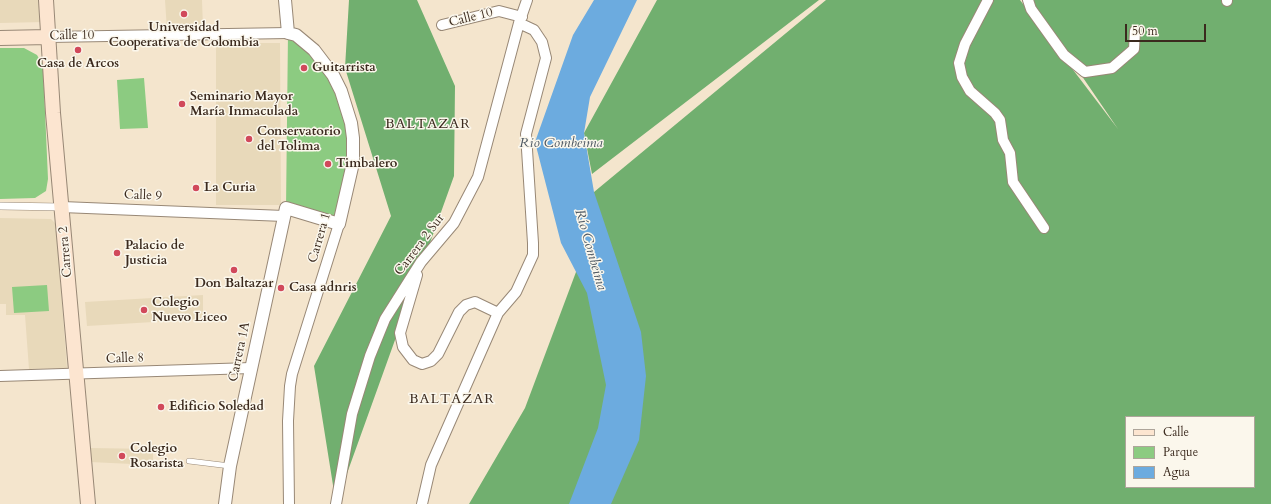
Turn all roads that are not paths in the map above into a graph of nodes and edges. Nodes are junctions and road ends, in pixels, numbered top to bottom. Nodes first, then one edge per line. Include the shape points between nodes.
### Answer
1 (46, 0) edge
2 (285, 0) edge
3 (528, 0) edge
4 (988, 0) edge
5 (1028, 0) edge
6 (521, 20) junction
7 (442, 25) dead end
8 (1135, 31) dead end
9 (288, 33) junction
10 (48, 37) junction
11 (0, 38) edge
12 (0, 206) edge
13 (62, 207) junction
14 (285, 212) junction
15 (338, 224) junction
16 (1044, 228) dead end
17 (420, 262) junction
18 (498, 313) junction
19 (251, 368) junction
20 (78, 374) junction
21 (0, 376) edge
22 (189, 461) dead end
23 (230, 466) junction
24 (88, 504) edge
25 (225, 504) edge
26 (289, 504) edge
27 (336, 504) edge
28 (422, 504) edge

1 - 10 main road, Carrera 2
2 - 9 street
3 - 6 street, Carrera 2 Sur
4 - 16 street via 965,44 959,63 962,77 970,91 1000,120 1003,140 1010,153 1013,182
5 - 8 street via 1031,9 1064,55 1085,72 1112,68 1134,49
6 - 7 street, Calle 10 via 499,11
6 - 17 street, Carrera 2 Sur via 478,177 454,223
6 - 18 street, Calle 10 via 534,30 542,42 546,58 526,134 534,243 533,255 516,292
9 - 10 street, Calle 10
9 - 15 street, Carrera 1 via 296,35 323,60 347,105 353,138 353,163
10 - 11 main road, Calle 10
10 - 13 main road, Carrera 2
12 - 13 street, Calle 9
13 - 14 street, Calle 9
13 - 20 main road, Carrera 2
14 - 15 street, Calle 9
14 - 19 street, Carrera 1A
15 - 26 street, Carrera 1 via 292,374 288,421
17 - 18 street via 400,333 403,347 413,360 422,364 431,361 438,354 459,312 466,305 475,302
17 - 27 street, Carrera 2 Sur via 385,319 370,356 352,414
18 - 28 street, Calle 10 via 431,465
19 - 20 street, Calle 8
19 - 23 street, Carrera 1A
20 - 21 street, Calle 8
20 - 24 main road, Carrera 2
22 - 23 lane
23 - 25 street, Carrera 1A

